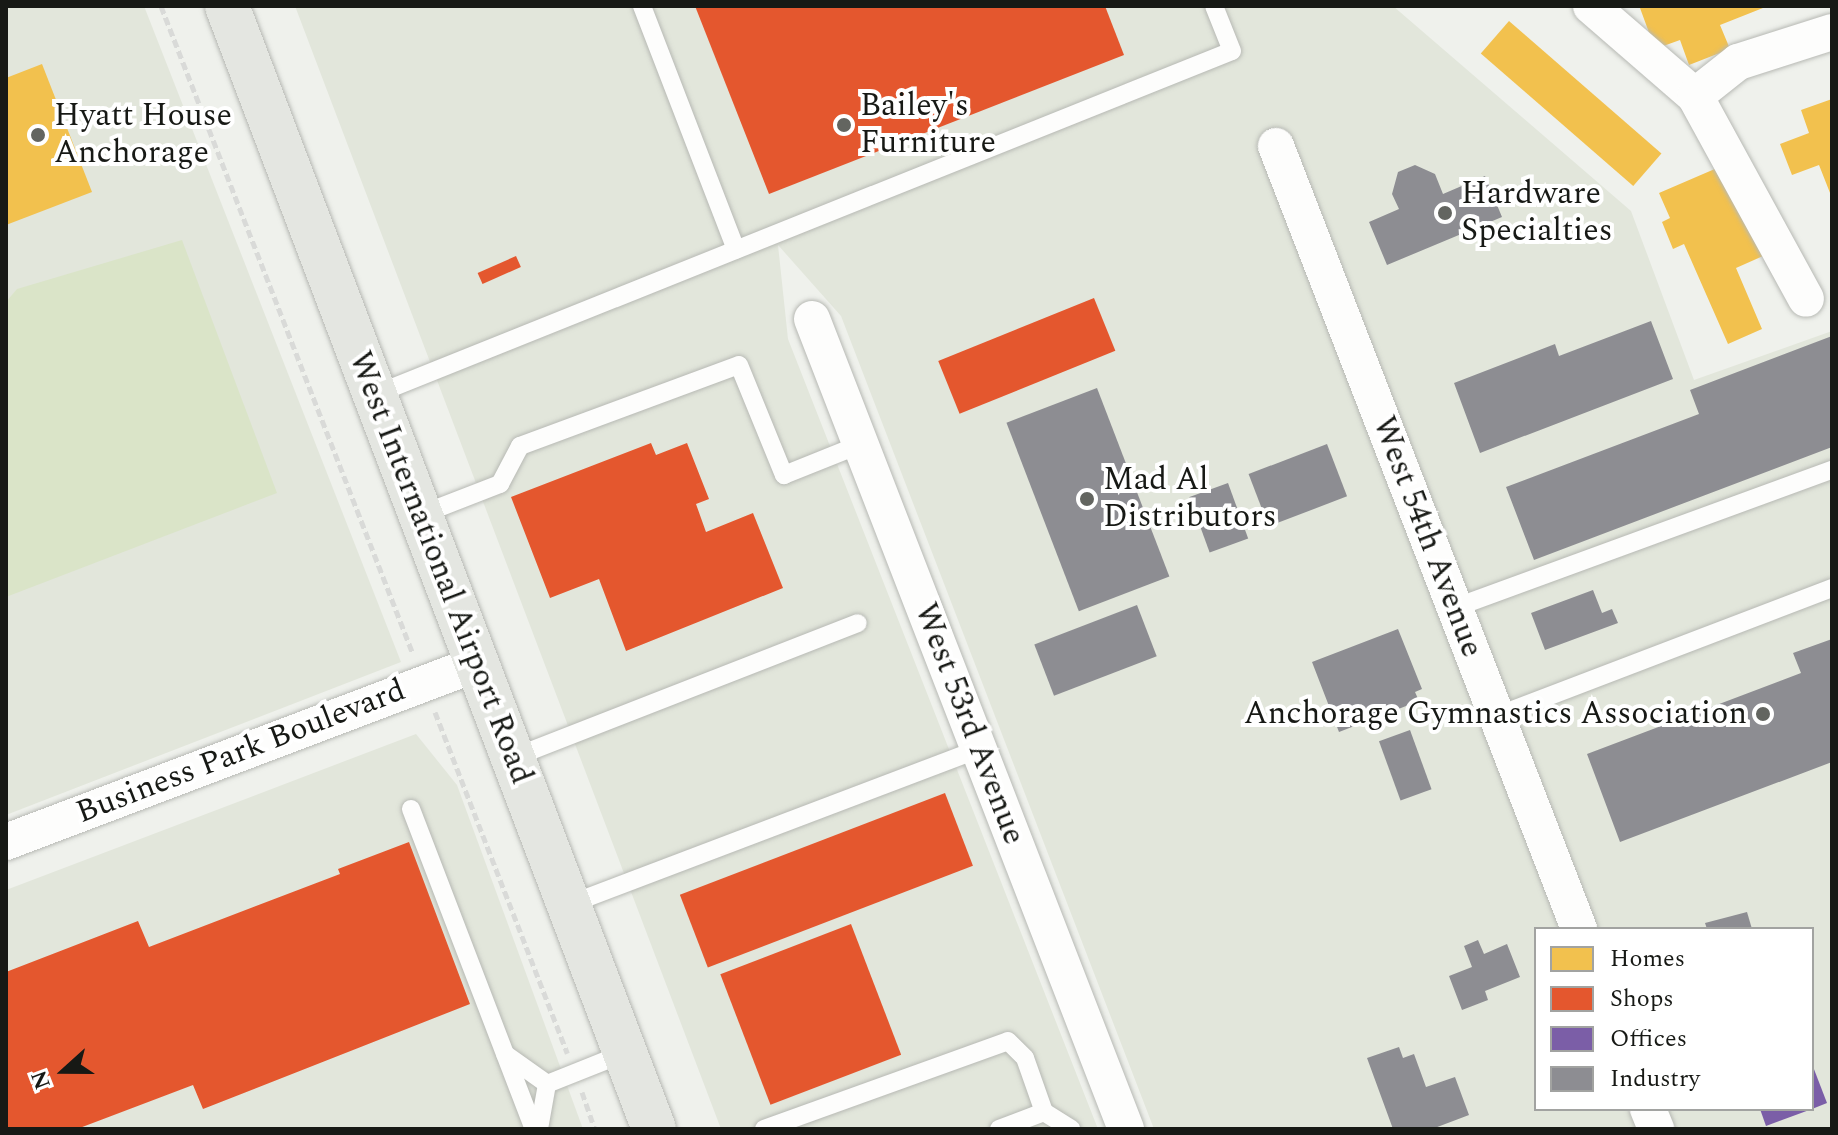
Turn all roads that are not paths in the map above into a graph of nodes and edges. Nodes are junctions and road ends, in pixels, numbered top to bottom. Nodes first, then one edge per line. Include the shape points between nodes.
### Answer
1 (227, 6) edge
2 (642, 6) edge
3 (1214, 6) edge
4 (1591, 6) edge
5 (1832, 32) edge
6 (1695, 96) junction
7 (1276, 146) dead end
8 (736, 250) junction
9 (1806, 299) dead end
10 (812, 319) dead end
11 (374, 395) junction
12 (861, 444) junction
13 (1832, 470) edge
14 (420, 515) junction
15 (1832, 588) edge
16 (1454, 608) junction
17 (858, 623) dead end
18 (476, 664) junction
19 (1497, 716) junction
20 (979, 749) junction
21 (512, 758) junction
22 (411, 809) dead end
23 (6, 842) edge
24 (568, 905) junction
25 (1578, 927) edge
26 (625, 1053) junction
27 (505, 1054) junction
28 (547, 1084) junction
29 (1044, 1112) junction
30 (536, 1129) edge
31 (654, 1129) edge
32 (764, 1129) edge
33 (999, 1129) edge
34 (1071, 1129) edge
35 (1126, 1129) edge

1 - 11 main road, West International Airport Road
2 - 8 lane
3 - 8 lane via 1232,51
4 - 6 street
5 - 6 street via 1738,62
6 - 9 street
7 - 16 street, West 54th Avenue
8 - 11 lane
10 - 12 street, West 53rd Avenue
11 - 14 main road, West International Airport Road
12 - 14 lane via 784,475 739,365 520,446 500,484
12 - 20 street, West 53rd Avenue
13 - 16 lane
14 - 18 main road, West International Airport Road
15 - 19 lane
16 - 19 street, West 54th Avenue
17 - 21 lane
18 - 21 main road, West International Airport Road
18 - 23 street, Business Park Boulevard
19 - 25 street, West 54th Avenue
20 - 24 lane
20 - 35 street, West 53rd Avenue
21 - 24 main road, West International Airport Road
22 - 27 lane
24 - 26 main road, West International Airport Road
26 - 28 lane
26 - 31 main road, West International Airport Road
27 - 28 lane
27 - 30 lane
28 - 30 lane
29 - 32 lane via 1025,1058 1008,1041
29 - 33 lane
29 - 34 lane

